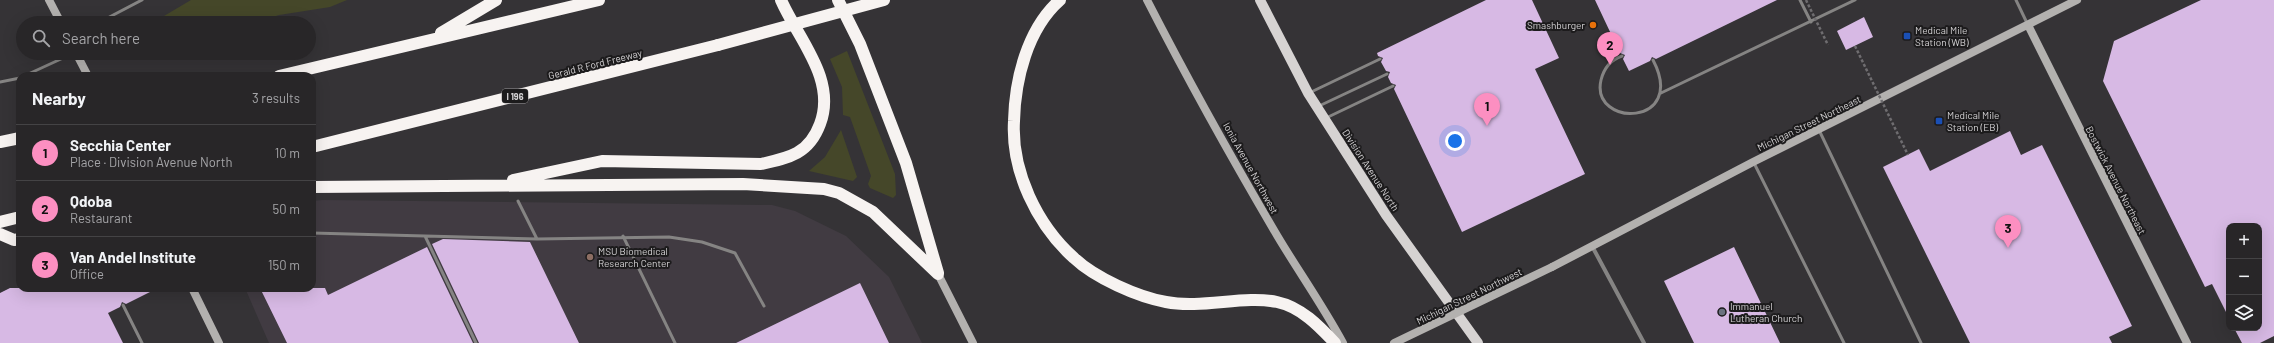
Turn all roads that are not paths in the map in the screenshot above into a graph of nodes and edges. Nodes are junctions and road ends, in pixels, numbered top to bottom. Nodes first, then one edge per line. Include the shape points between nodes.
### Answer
1 (49, 0) edge
2 (142, 0) edge
3 (496, 0) edge
4 (599, 0) edge
5 (781, 0) edge
6 (838, 0) edge
7 (884, 0) edge
8 (1060, 0) edge
9 (1147, 0) edge
10 (1260, 0) edge
11 (1800, 0) edge
12 (1855, 0) edge
13 (2016, 0) edge
14 (2077, 0) edge
15 (57, 16) edge
16 (111, 16) edge
17 (1811, 22) junction
18 (2028, 25) junction
19 (432, 39) junction
20 (1622, 56) dead end
21 (1380, 59) dead end
22 (59, 60) edge
23 (79, 60) edge
24 (1653, 60) dead end
25 (33, 72) edge
26 (86, 72) edge
27 (296, 72) edge
28 (1387, 74) dead end
29 (16, 79) edge
30 (0, 82) edge
31 (1393, 86) dead end
32 (1308, 93) junction
33 (1661, 93) junction
34 (1317, 107) junction
35 (1324, 119) junction
36 (1818, 129) junction
37 (16, 139) edge
38 (0, 142) edge
39 (316, 146) edge
40 (1753, 162) junction
41 (490, 185) junction
42 (316, 187) edge
43 (518, 201) dead end
44 (16, 218) edge
45 (0, 222) edge
46 (316, 233) edge
47 (0, 234) edge
48 (425, 236) junction
49 (623, 236) junction
50 (537, 239) junction
51 (16, 240) edge
52 (1591, 245) junction
53 (1552, 267) joint
54 (938, 274) junction
55 (194, 292) edge
56 (124, 305) dead end
57 (764, 306) dead end
58 (142, 343) edge
59 (219, 343) edge
60 (476, 343) edge
61 (675, 343) edge
62 (973, 343) edge
63 (1335, 343) edge
64 (1342, 343) edge
65 (1394, 343) edge
66 (1478, 343) edge
67 (1644, 343) edge
68 (1844, 343) edge
69 (1921, 343) edge
70 (2187, 343) edge

1 - 15 main road
2 - 16 lane
3 - 19 highway
4 - 19 highway
5 - 41 highway via 813,58 825,92 821,121 815,137 804,149 785,159 761,164 602,161
6 - 54 highway via 860,44 906,163
7 - 39 highway, Gerald R Ford Freeway / I 196, bridge via 718,45
8 - 63 highway via 1035,33 1020,69 1014,104 1013,130 1016,154 1025,186 1040,217 1074,259 1140,296 1166,302 1194,304 1277,302 1302,312
9 - 64 main road, Ionia Avenue Northwest via 1278,236
10 - 32 main road, Division Avenue North
11 - 17 lane
12 - 17 lane
13 - 18 lane
14 - 18 main road, Michigan Street Northeast
17 - 33 lane
18 - 36 main road, Michigan Street Northeast
18 - 70 main road, Bostwick Avenue Northeast
19 - 27 highway
20 - 33 lane via 1608,65 1600,83 1606,102 1613,109 1632,115 1642,113 1650,108
21 - 32 lane
22 - 25 lane
23 - 26 main road
24 - 33 lane via 1662,82
28 - 34 lane
29 - 30 lane
31 - 35 lane
32 - 34 main road, Division Avenue North
34 - 35 main road, Division Avenue North
35 - 66 main road, Division Avenue North via 1386,215
36 - 40 main road, Michigan Street Northeast
36 - 69 lane
37 - 38 highway
40 - 52 main road, Michigan Street Northeast
40 - 68 lane
41 - 42 highway
41 - 54 highway via 742,184 824,189 839,193 873,212
43 - 50 lane
44 - 45 highway
46 - 48 lane
47 - 51 highway
48 - 50 lane
48 - 60 lane
49 - 50 lane
49 - 57 lane via 669,237 696,241 735,253
49 - 61 lane
52 - 53 main road, Michigan Street Northeast
52 - 67 street
53 - 65 main road, Michigan Street Northwest, bridge
54 - 62 main road
55 - 59 main road
56 - 58 lane

